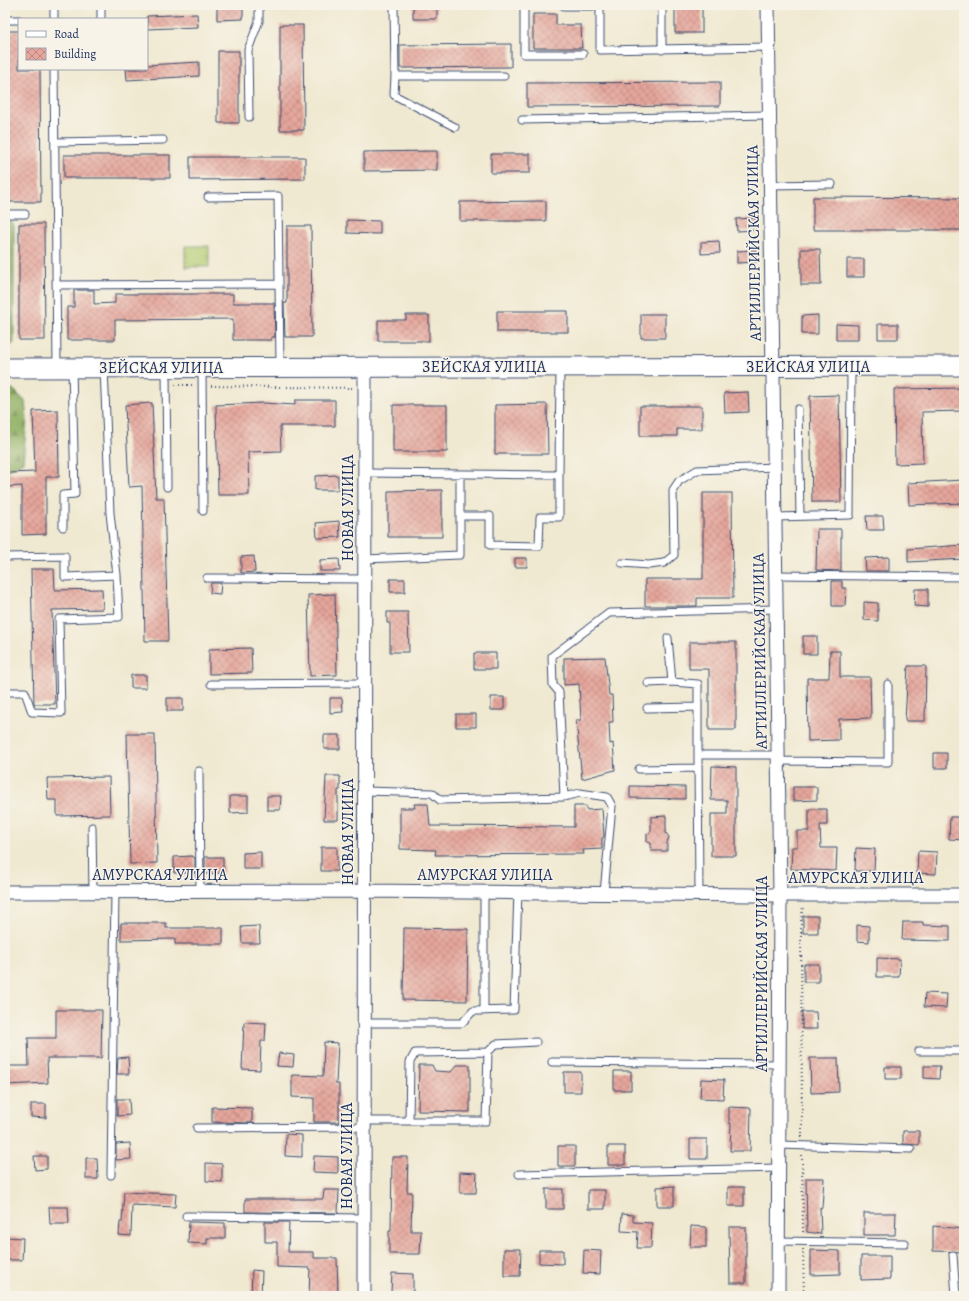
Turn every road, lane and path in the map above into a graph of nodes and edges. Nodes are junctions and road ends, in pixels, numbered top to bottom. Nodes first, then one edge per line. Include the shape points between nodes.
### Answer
1 (54, 5) edge
2 (101, 5) edge
3 (259, 5) edge
4 (394, 5) edge
5 (524, 5) edge
6 (662, 5) edge
7 (768, 5) edge
8 (564, 6) dead end
9 (54, 18) edge
10 (101, 18) edge
11 (5, 20) edge
12 (18, 20) edge
13 (768, 47) junction
14 (662, 50) junction
15 (583, 54) dead end
16 (54, 70) edge
17 (394, 76) junction
18 (504, 76) dead end
19 (770, 115) junction
20 (249, 117) dead end
21 (522, 120) dead end
22 (455, 126) dead end
23 (163, 140) dead end
24 (55, 142) junction
25 (832, 184) dead end
26 (770, 185) junction
27 (208, 197) dead end
28 (5, 214) edge
29 (25, 214) dead end
30 (279, 284) junction
31 (56, 286) junction
32 (851, 366) junction
33 (964, 366) edge
34 (365, 367) junction
35 (560, 367) junction
36 (773, 367) junction
37 (5, 368) edge
38 (64, 368) junction
39 (104, 368) junction
40 (280, 368) junction
41 (166, 376) junction
42 (202, 377) junction
43 (365, 388) junction
44 (798, 409) dead end
45 (775, 467) junction
46 (365, 473) junction
47 (460, 474) junction
48 (559, 475) junction
49 (167, 487) dead end
50 (203, 511) dead end
51 (460, 516) junction
52 (800, 516) junction
53 (776, 517) junction
54 (63, 527) dead end
55 (5, 557) edge
56 (365, 559) junction
57 (622, 563) dead end
58 (117, 575) junction
59 (776, 576) junction
60 (964, 577) edge
61 (207, 578) dead end
62 (365, 579) junction
63 (776, 609) junction
64 (668, 638) dead end
65 (672, 682) junction
66 (365, 683) junction
67 (648, 683) dead end
68 (211, 684) dead end
69 (888, 684) dead end
70 (5, 692) edge
71 (698, 707) junction
72 (647, 708) dead end
73 (698, 755) junction
74 (778, 758) junction
75 (698, 768) junction
76 (639, 769) dead end
77 (199, 770) dead end
78 (365, 791) junction
79 (564, 797) junction
80 (92, 827) dead end
81 (798, 878) dead end
82 (365, 891) junction
83 (5, 892) edge
84 (94, 892) junction
85 (115, 892) junction
86 (200, 892) junction
87 (484, 892) junction
88 (518, 892) junction
89 (604, 893) junction
90 (699, 894) junction
91 (780, 895) junction
92 (801, 895) junction
93 (964, 895) edge
94 (484, 1011) junction
95 (364, 1023) junction
96 (536, 1042) dead end
97 (919, 1051) dead end
98 (964, 1051) edge
99 (488, 1052) junction
100 (552, 1062) dead end
101 (780, 1064) junction
102 (409, 1121) junction
103 (364, 1124) junction
104 (197, 1128) dead end
105 (779, 1145) junction
106 (802, 1146) junction
107 (911, 1149) dead end
108 (779, 1168) junction
109 (519, 1174) dead end
110 (111, 1175) dead end
111 (186, 1216) dead end
112 (364, 1218) junction
113 (779, 1241) junction
114 (803, 1241) junction
115 (905, 1243) dead end
116 (953, 1255) dead end
117 (364, 1296) edge
118 (778, 1296) edge
119 (804, 1296) edge
120 (956, 1296) edge

1 - 9 lane
2 - 10 lane
3 - 20 lane via 260,21 248,50
4 - 17 lane
5 - 15 lane via 524,54
6 - 14 lane
7 - 13 street, АРТИЛЛЕРИЙСКАЯ УЛИЦА
8 - 14 lane via 600,6 600,50
11 - 12 lane
13 - 14 lane
13 - 19 street, АРТИЛЛЕРИЙСКАЯ УЛИЦА
16 - 24 lane
17 - 18 lane
17 - 22 lane via 394,95
19 - 21 lane
19 - 26 street, АРТИЛЛЕРИЙСКАЯ УЛИЦА
23 - 24 lane
24 - 31 lane
25 - 26 lane
26 - 36 street, АРТИЛЛЕРИЙСКАЯ УЛИЦА
27 - 30 lane via 278,196
28 - 29 lane
30 - 31 lane
30 - 40 lane
31 - 38 lane
32 - 33 street, ЗЕЙСКАЯ УЛИЦА
32 - 36 street, ЗЕЙСКАЯ УЛИЦА
32 - 52 lane via 850,515
34 - 35 street, ЗЕЙСКАЯ УЛИЦА
34 - 40 street, ЗЕЙСКАЯ УЛИЦА
34 - 43 street, НОВАЯ УЛИЦА
35 - 36 street, ЗЕЙСКАЯ УЛИЦА
35 - 48 lane
36 - 45 street, АРТИЛЛЕРИЙСКАЯ УЛИЦА
37 - 38 street, ЗЕЙСКАЯ УЛИЦА
38 - 39 street, ЗЕЙСКАЯ УЛИЦА
38 - 54 lane via 75,494 63,495
39 - 41 street, ЗЕЙСКАЯ УЛИЦА
39 - 58 lane via 110,513
40 - 42 street, ЗЕЙСКАЯ УЛИЦА
41 - 42 street, ЗЕЙСКАЯ УЛИЦА
41 - 42 path
41 - 49 lane
42 - 43 path
42 - 50 lane
43 - 46 street, НОВАЯ УЛИЦА
44 - 52 lane
45 - 53 street, АРТИЛЛЕРИЙСКАЯ УЛИЦА
45 - 57 lane via 697,470 688,475 679,481 673,490 674,555 664,563
46 - 47 lane
46 - 56 street, НОВАЯ УЛИЦА
47 - 48 lane
47 - 51 lane
48 - 51 lane via 559,517 540,517 540,546 490,545 490,516
51 - 56 lane via 460,555
52 - 53 lane
53 - 59 street, АРТИЛЛЕРИЙСКАЯ УЛИЦА
55 - 58 lane via 65,556 65,577
56 - 62 street, НОВАЯ УЛИЦА
58 - 70 lane via 119,616 59,619 61,713 32,712 25,692
59 - 60 lane
59 - 63 street, АРТИЛЛЕРИЙСКАЯ УЛИЦА
61 - 62 lane
62 - 66 street, НОВАЯ УЛИЦА
63 - 74 street, АРТИЛЛЕРИЙСКАЯ УЛИЦА
63 - 79 lane via 609,613 552,656 553,685 559,692
64 - 65 lane
65 - 67 lane
65 - 71 lane via 698,684
66 - 68 lane
66 - 78 street, НОВАЯ УЛИЦА
69 - 74 lane via 888,762
71 - 72 lane
71 - 73 lane
73 - 74 lane
73 - 75 lane
74 - 91 street, АРТИЛЛЕРИЙСКАЯ УЛИЦА
75 - 76 lane
75 - 90 lane
77 - 86 lane
78 - 79 lane via 432,793 440,800
78 - 82 street, НОВАЯ УЛИЦА
79 - 89 lane via 580,793 607,797 610,801 612,806
80 - 84 lane
81 - 92 path
82 - 86 street, АМУРСКАЯ УЛИЦА
82 - 87 street, АМУРСКАЯ УЛИЦА
82 - 95 street, НОВАЯ УЛИЦА
83 - 84 street, АМУРСКАЯ УЛИЦА
84 - 85 street, АМУРСКАЯ УЛИЦА
85 - 86 street, АМУРСКАЯ УЛИЦА
85 - 110 lane
87 - 88 street, АМУРСКАЯ УЛИЦА
87 - 94 lane
88 - 89 street, АМУРСКАЯ УЛИЦА
88 - 94 lane via 514,1010
89 - 90 street, АМУРСКАЯ УЛИЦА
90 - 91 street, АМУРСКАЯ УЛИЦА
91 - 92 street, АМУРСКАЯ УЛИЦА
91 - 101 street, АРТИЛЛЕРИЙСКАЯ УЛИЦА
92 - 93 street, АМУРСКАЯ УЛИЦА
92 - 106 path
94 - 95 lane via 473,1011 462,1023
95 - 103 street, НОВАЯ УЛИЦА
96 - 99 lane via 496,1044
97 - 98 lane
99 - 102 lane via 415,1053 410,1062
99 - 102 lane via 486,1121
100 - 101 lane
101 - 105 street, АРТИЛЛЕРИЙСКАЯ УЛИЦА
102 - 103 lane
103 - 104 lane
103 - 112 street, НОВАЯ УЛИЦА
105 - 106 lane
105 - 108 street, АРТИЛЛЕРИЙСКАЯ УЛИЦА
106 - 107 lane
106 - 114 path
108 - 109 lane
108 - 113 street, АРТИЛЛЕРИЙСКАЯ УЛИЦА
111 - 112 lane
112 - 117 street, НОВАЯ УЛИЦА
113 - 114 lane
113 - 118 street, АРТИЛЛЕРИЙСКАЯ УЛИЦА
114 - 115 lane
114 - 119 path
116 - 120 lane

